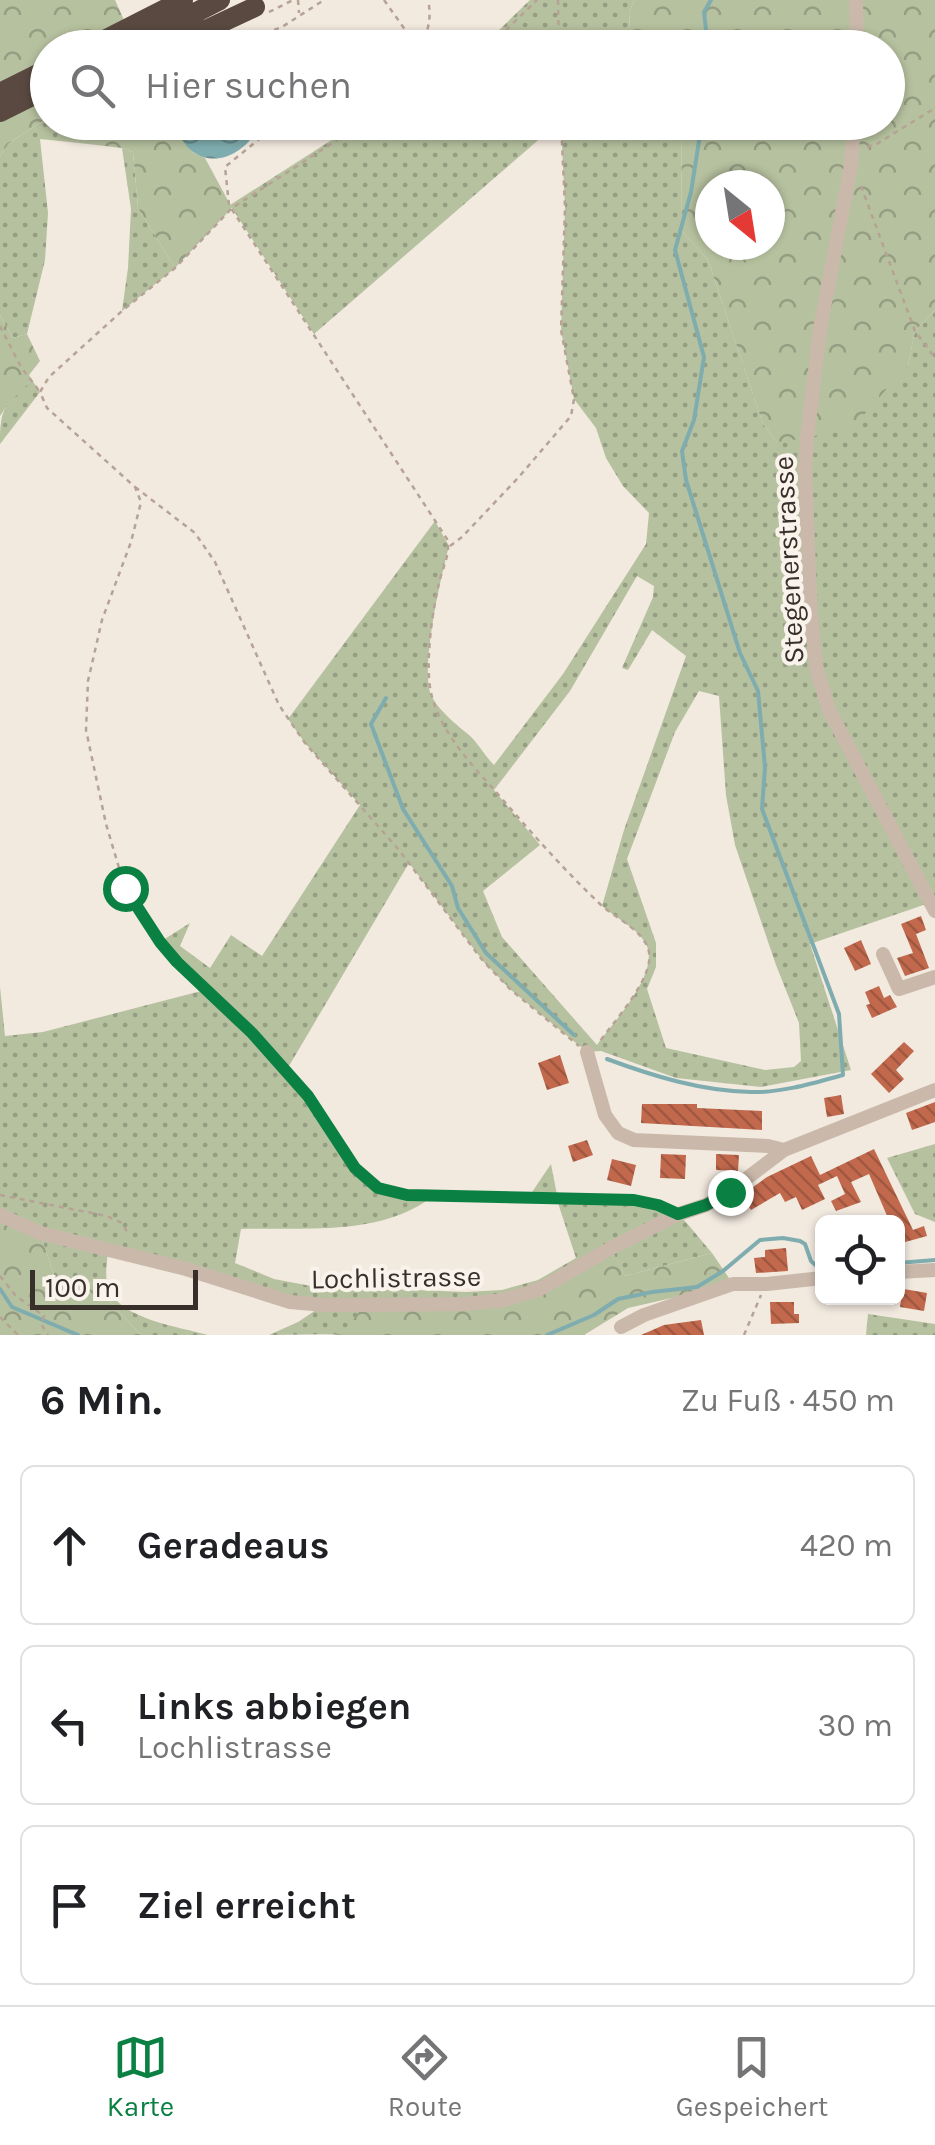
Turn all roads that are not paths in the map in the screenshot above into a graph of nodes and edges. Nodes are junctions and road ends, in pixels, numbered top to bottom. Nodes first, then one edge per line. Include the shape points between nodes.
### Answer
1 (183, 0) edge
2 (220, 0) edge
3 (856, 0) edge
4 (263, 6) edge
5 (125, 30) edge
6 (161, 30) edge
7 (204, 30) edge
8 (857, 30) edge
9 (30, 78) edge
10 (0, 93) edge
11 (30, 97) edge
12 (0, 112) edge
13 (853, 140) edge
14 (935, 911) edge
15 (884, 954) dead end
16 (935, 978) edge
17 (587, 1052) road end
18 (935, 1090) edge
19 (784, 1150) junction
20 (0, 1215) edge
21 (935, 1270) edge
22 (905, 1272) edge
23 (815, 1279) edge
24 (620, 1327) dead end

1 - 5 highway
2 - 6 highway
3 - 8 street
4 - 7 highway
9 - 10 highway
11 - 12 highway
13 - 14 street, Stegenerstrasse via 807,438 811,618 829,710
15 - 16 street via 899,988
17 - 19 street via 605,1115 618,1133 634,1140
18 - 19 street, Lochlistrasse
19 - 20 street, Lochlistrasse via 730,1192 540,1290 466,1304 290,1302 40,1233
21 - 22 street
23 - 24 street via 733,1284

